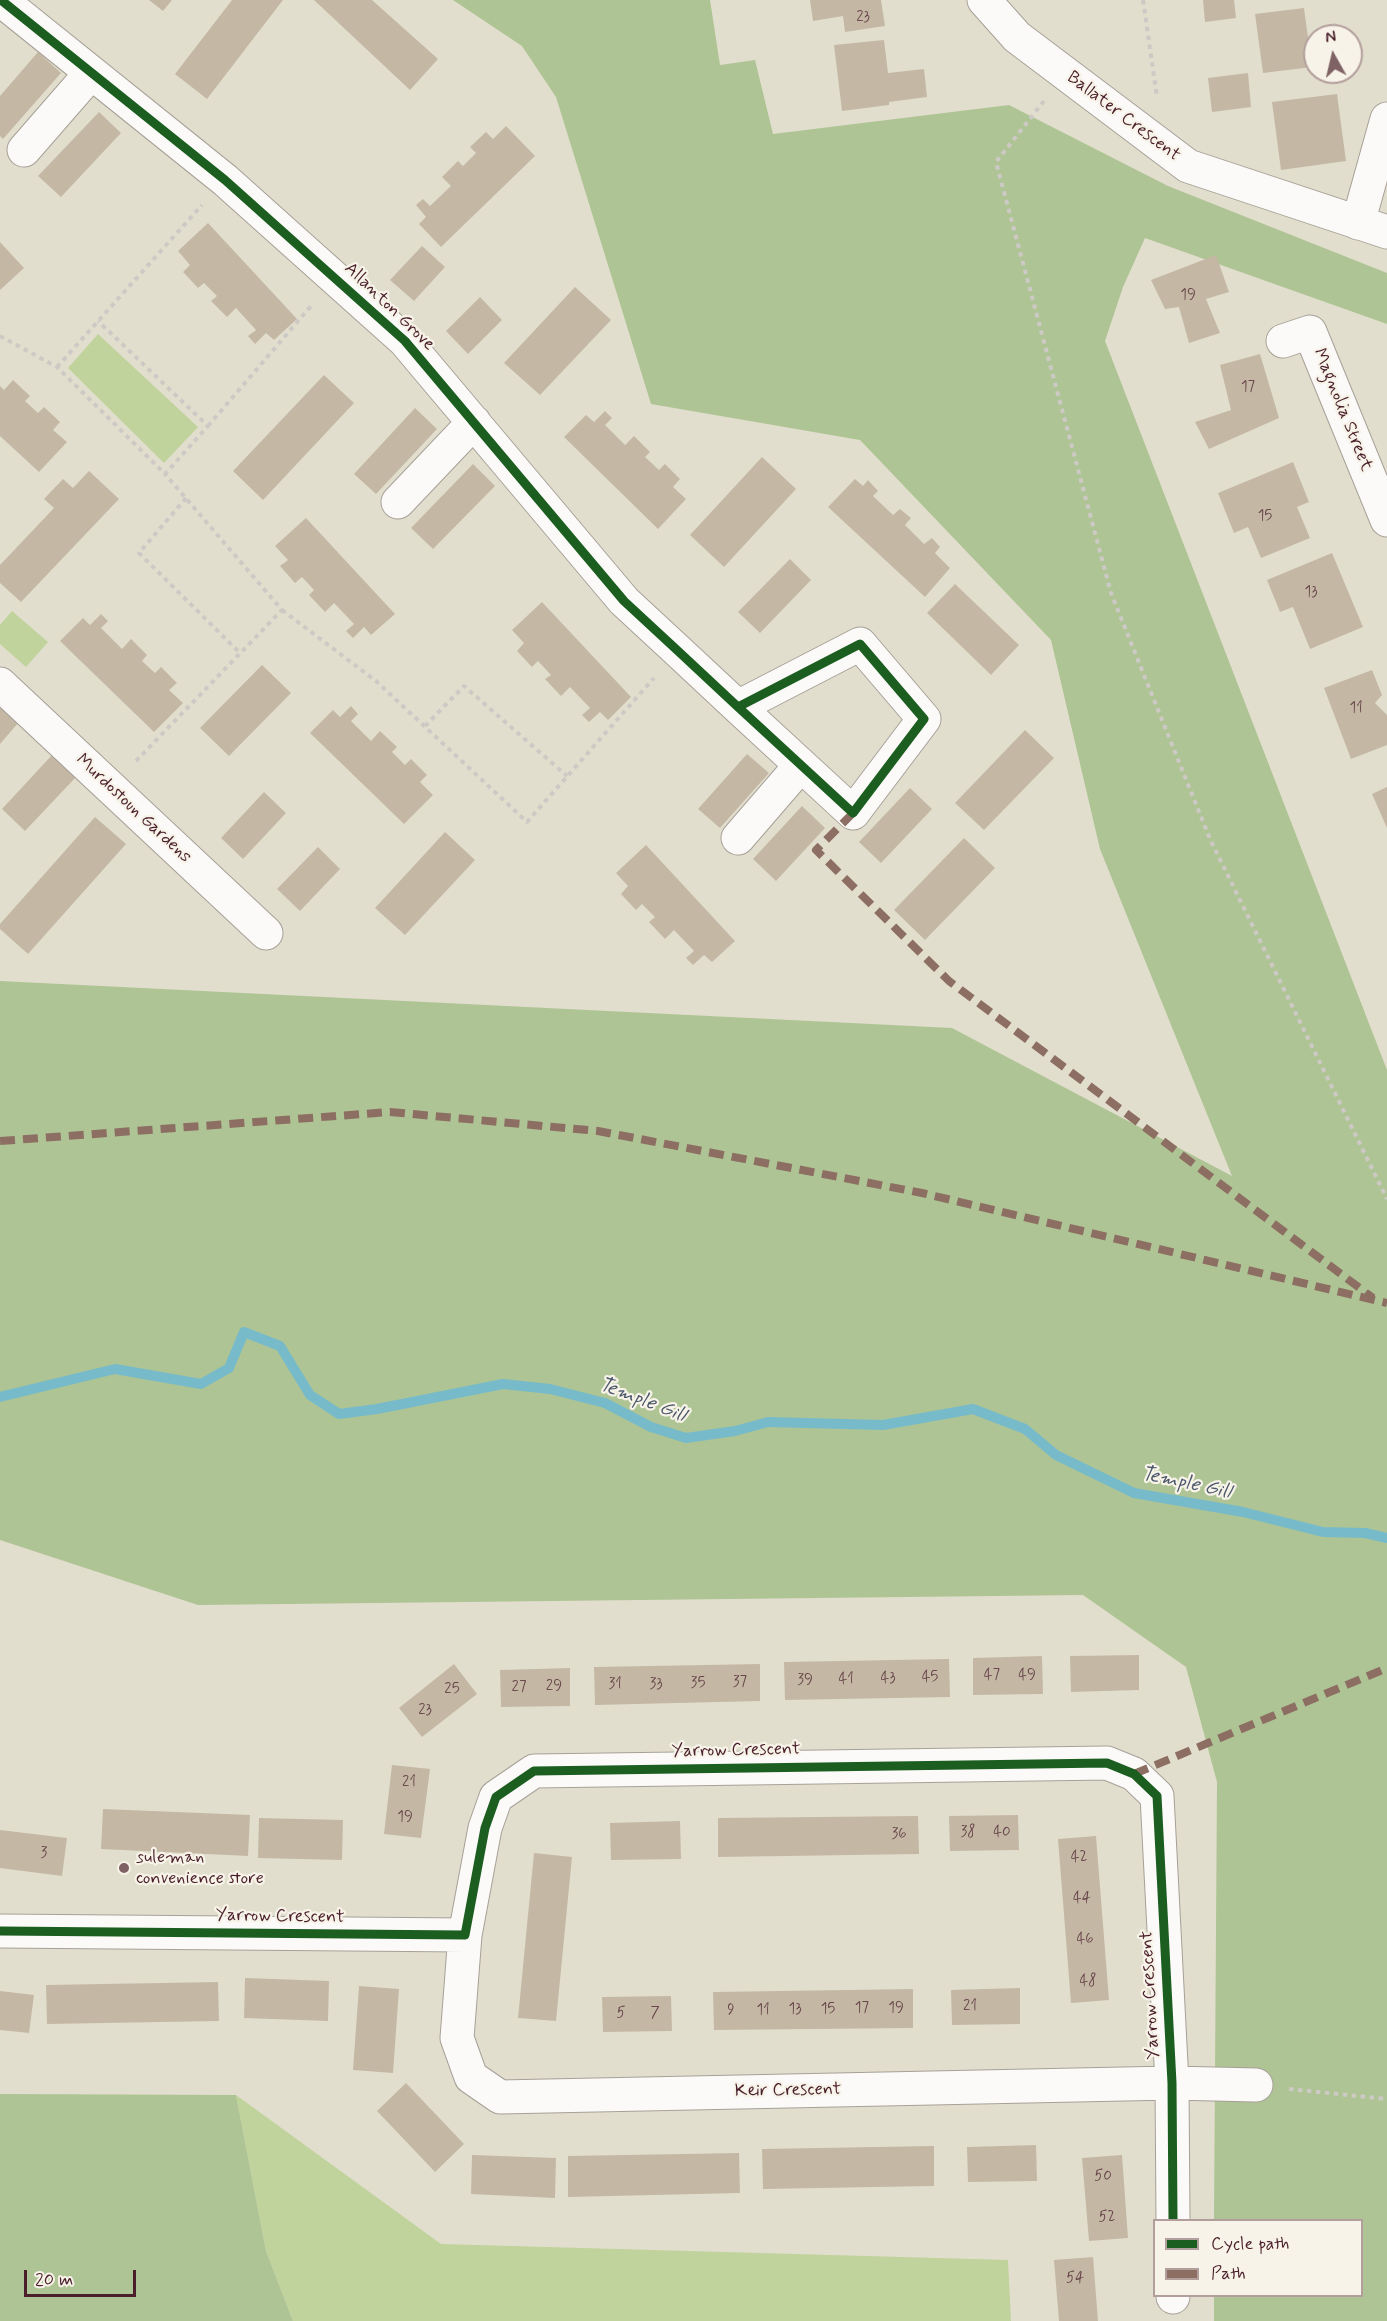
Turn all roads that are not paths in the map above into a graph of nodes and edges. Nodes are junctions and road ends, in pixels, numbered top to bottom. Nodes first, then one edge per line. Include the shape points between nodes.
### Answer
1 (1, 0) edge
2 (1000, 4) edge
3 (91, 73) junction
4 (1387, 119) edge
5 (24, 150) dead end
6 (1373, 228) edge
7 (1296, 336) dead end
8 (474, 422) junction
9 (398, 502) dead end
10 (1387, 520) edge
11 (0, 684) edge
12 (738, 707) junction
13 (801, 765) junction
14 (738, 838) dead end
15 (266, 933) dead end
16 (0, 1931) edge
17 (465, 1935) junction
18 (1172, 2083) junction
19 (1256, 2085) road end
20 (1173, 2219) edge

1 - 3 street, Allanton Grove
2 - 6 street, Ballater Crescent via 1017,37 1188,166
3 - 5 street
3 - 8 street, Allanton Grove via 225,180 405,341
4 - 6 street
7 - 10 street, Magnolia Street
8 - 9 street
8 - 12 street, Allanton Grove via 624,601
11 - 15 street, Murdostoun Gardens
12 - 13 street, Allanton Grove
12 - 13 street, Allanton Grove via 860,644 924,719 853,813
13 - 14 street
16 - 17 street, Yarrow Crescent
17 - 18 street, Keir Crescent via 457,2038 471,2077 500,2097
17 - 18 street, Yarrow Crescent via 485,1828 496,1797 534,1771 1107,1763 1134,1774 1157,1796
18 - 19 street, Keir Crescent
18 - 20 street, Yarrow Crescent

